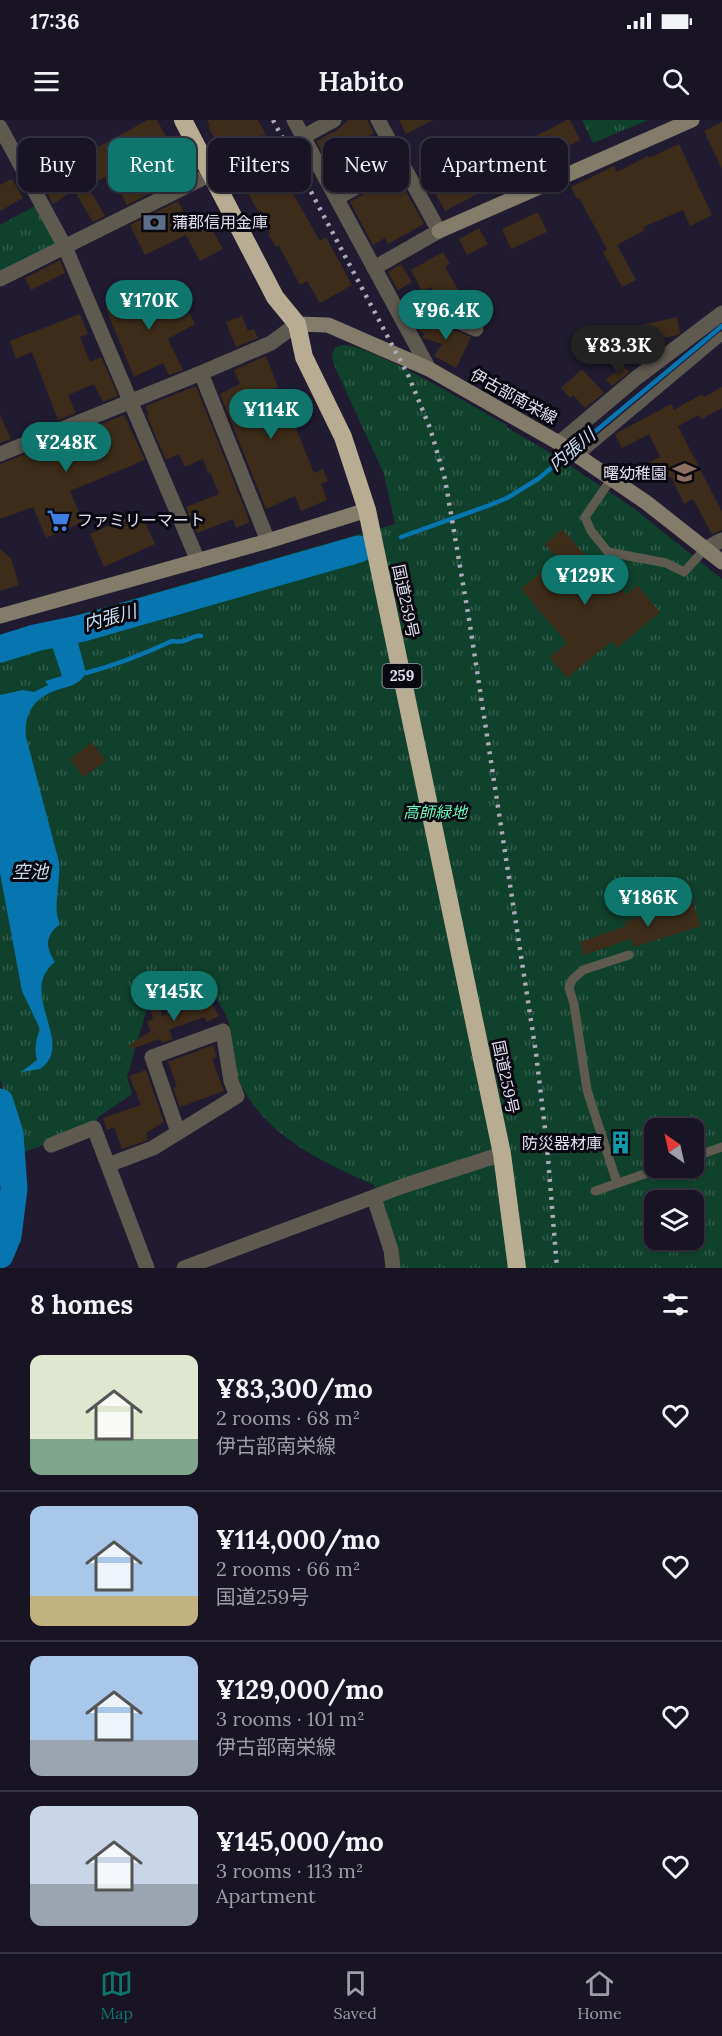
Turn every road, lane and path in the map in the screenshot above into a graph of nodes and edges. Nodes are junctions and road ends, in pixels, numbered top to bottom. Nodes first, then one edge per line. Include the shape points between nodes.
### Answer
1 (183, 120) edge
2 (294, 120) edge
3 (334, 120) edge
4 (378, 120) edge
5 (692, 120) edge
6 (0, 128) edge
7 (303, 137) junction
8 (388, 138) edge
9 (5, 150) edge
10 (208, 168) edge
11 (208, 175) edge
12 (409, 177) edge
13 (220, 192) edge
14 (348, 192) edge
15 (337, 198) junction
16 (439, 231) junction
17 (64, 247) junction
18 (374, 268) junction
19 (0, 279) edge
20 (397, 310) junction
21 (722, 313) edge
22 (297, 324) junction
23 (476, 329) dead end
24 (722, 336) edge
25 (429, 369) junction
26 (201, 373) junction
27 (131, 401) junction
28 (561, 444) junction
29 (0, 454) edge
30 (579, 456) junction
31 (612, 478) junction
32 (367, 510) junction
33 (722, 540) edge
34 (268, 541) junction
35 (705, 549) junction
36 (198, 561) junction
37 (722, 562) edge
38 (0, 616) edge
39 (629, 955) dead end
40 (178, 1132) junction
41 (51, 1145) dead end
42 (722, 1147) edge
43 (704, 1153) edge
44 (502, 1154) junction
45 (108, 1165) junction
46 (644, 1174) edge
47 (617, 1183) junction
48 (595, 1191) dead end
49 (374, 1198) junction
50 (147, 1268) edge
51 (184, 1268) edge
52 (393, 1268) edge
53 (517, 1268) edge

1 - 10 highway, 国道259号 / 259
2 - 7 street
3 - 7 street
4 - 8 street
5 - 16 street
6 - 9 street
7 - 15 street
9 - 17 street
11 - 17 street
12 - 16 street
13 - 22 highway, 国道259号 / 259 via 275,297
14 - 15 street
15 - 18 street
16 - 18 street
17 - 19 street
17 - 27 street
18 - 20 street
20 - 23 street via 414,302
20 - 25 street
21 - 28 street via 635,379
22 - 25 street, 伊古部南栄線 via 328,325
22 - 26 street via 271,343
22 - 32 highway, 国道259号 / 259 via 304,357 342,437
24 - 30 lane
25 - 28 street, 伊古部南栄線
26 - 27 street
26 - 34 street
27 - 29 street
27 - 36 street
28 - 30 street, 伊古部南栄線
30 - 31 street, 伊古部南栄線
31 - 35 street, 伊古部南栄線
31 - 35 lane via 585,518 608,552 666,563 684,572
32 - 34 street
32 - 44 highway, 国道259号 / 259
33 - 35 street
34 - 36 street
35 - 37 street, 伊古部南栄線
36 - 38 street
39 - 47 lane via 583,970 569,988 587,1090
40 - 40 street via 237,1096 223,1031 152,1057
40 - 45 street via 153,1148
41 - 45 street via 94,1128
42 - 43 lane
44 - 49 street
44 - 53 highway, 国道259号 / 259
45 - 50 street
46 - 47 lane
47 - 48 lane
49 - 51 street
49 - 52 street

